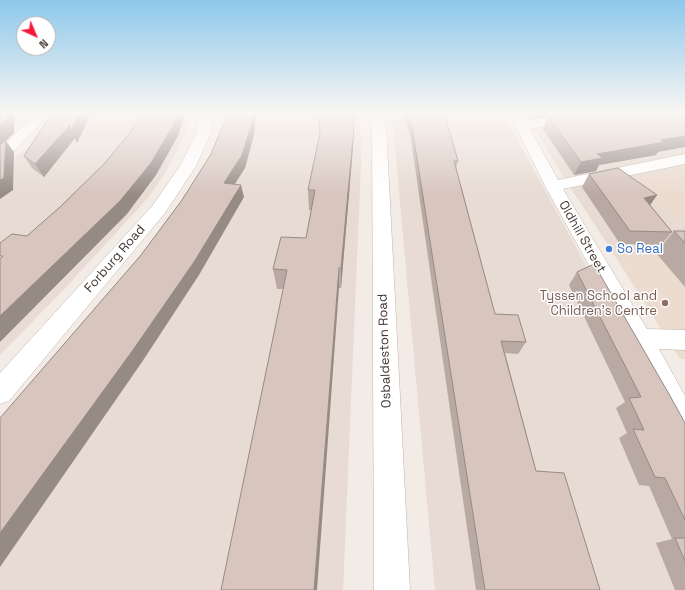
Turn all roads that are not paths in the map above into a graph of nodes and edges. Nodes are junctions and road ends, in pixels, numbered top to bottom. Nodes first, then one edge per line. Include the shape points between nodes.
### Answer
1 (16, 141) edge
2 (200, 141) edge
3 (378, 141) edge
4 (529, 141) edge
5 (0, 156) edge
6 (685, 159) edge
7 (552, 186) junction
8 (640, 340) junction
9 (685, 340) edge
10 (0, 392) edge
11 (685, 424) edge
12 (392, 590) edge

1 - 5 street
2 - 10 street, Forburg Road via 188,166 159,209
3 - 12 street, Osbaldeston Road
4 - 7 street, Oldhill Street
6 - 7 street
7 - 8 street, Oldhill Street
8 - 9 street
8 - 11 street, Oldhill Street

